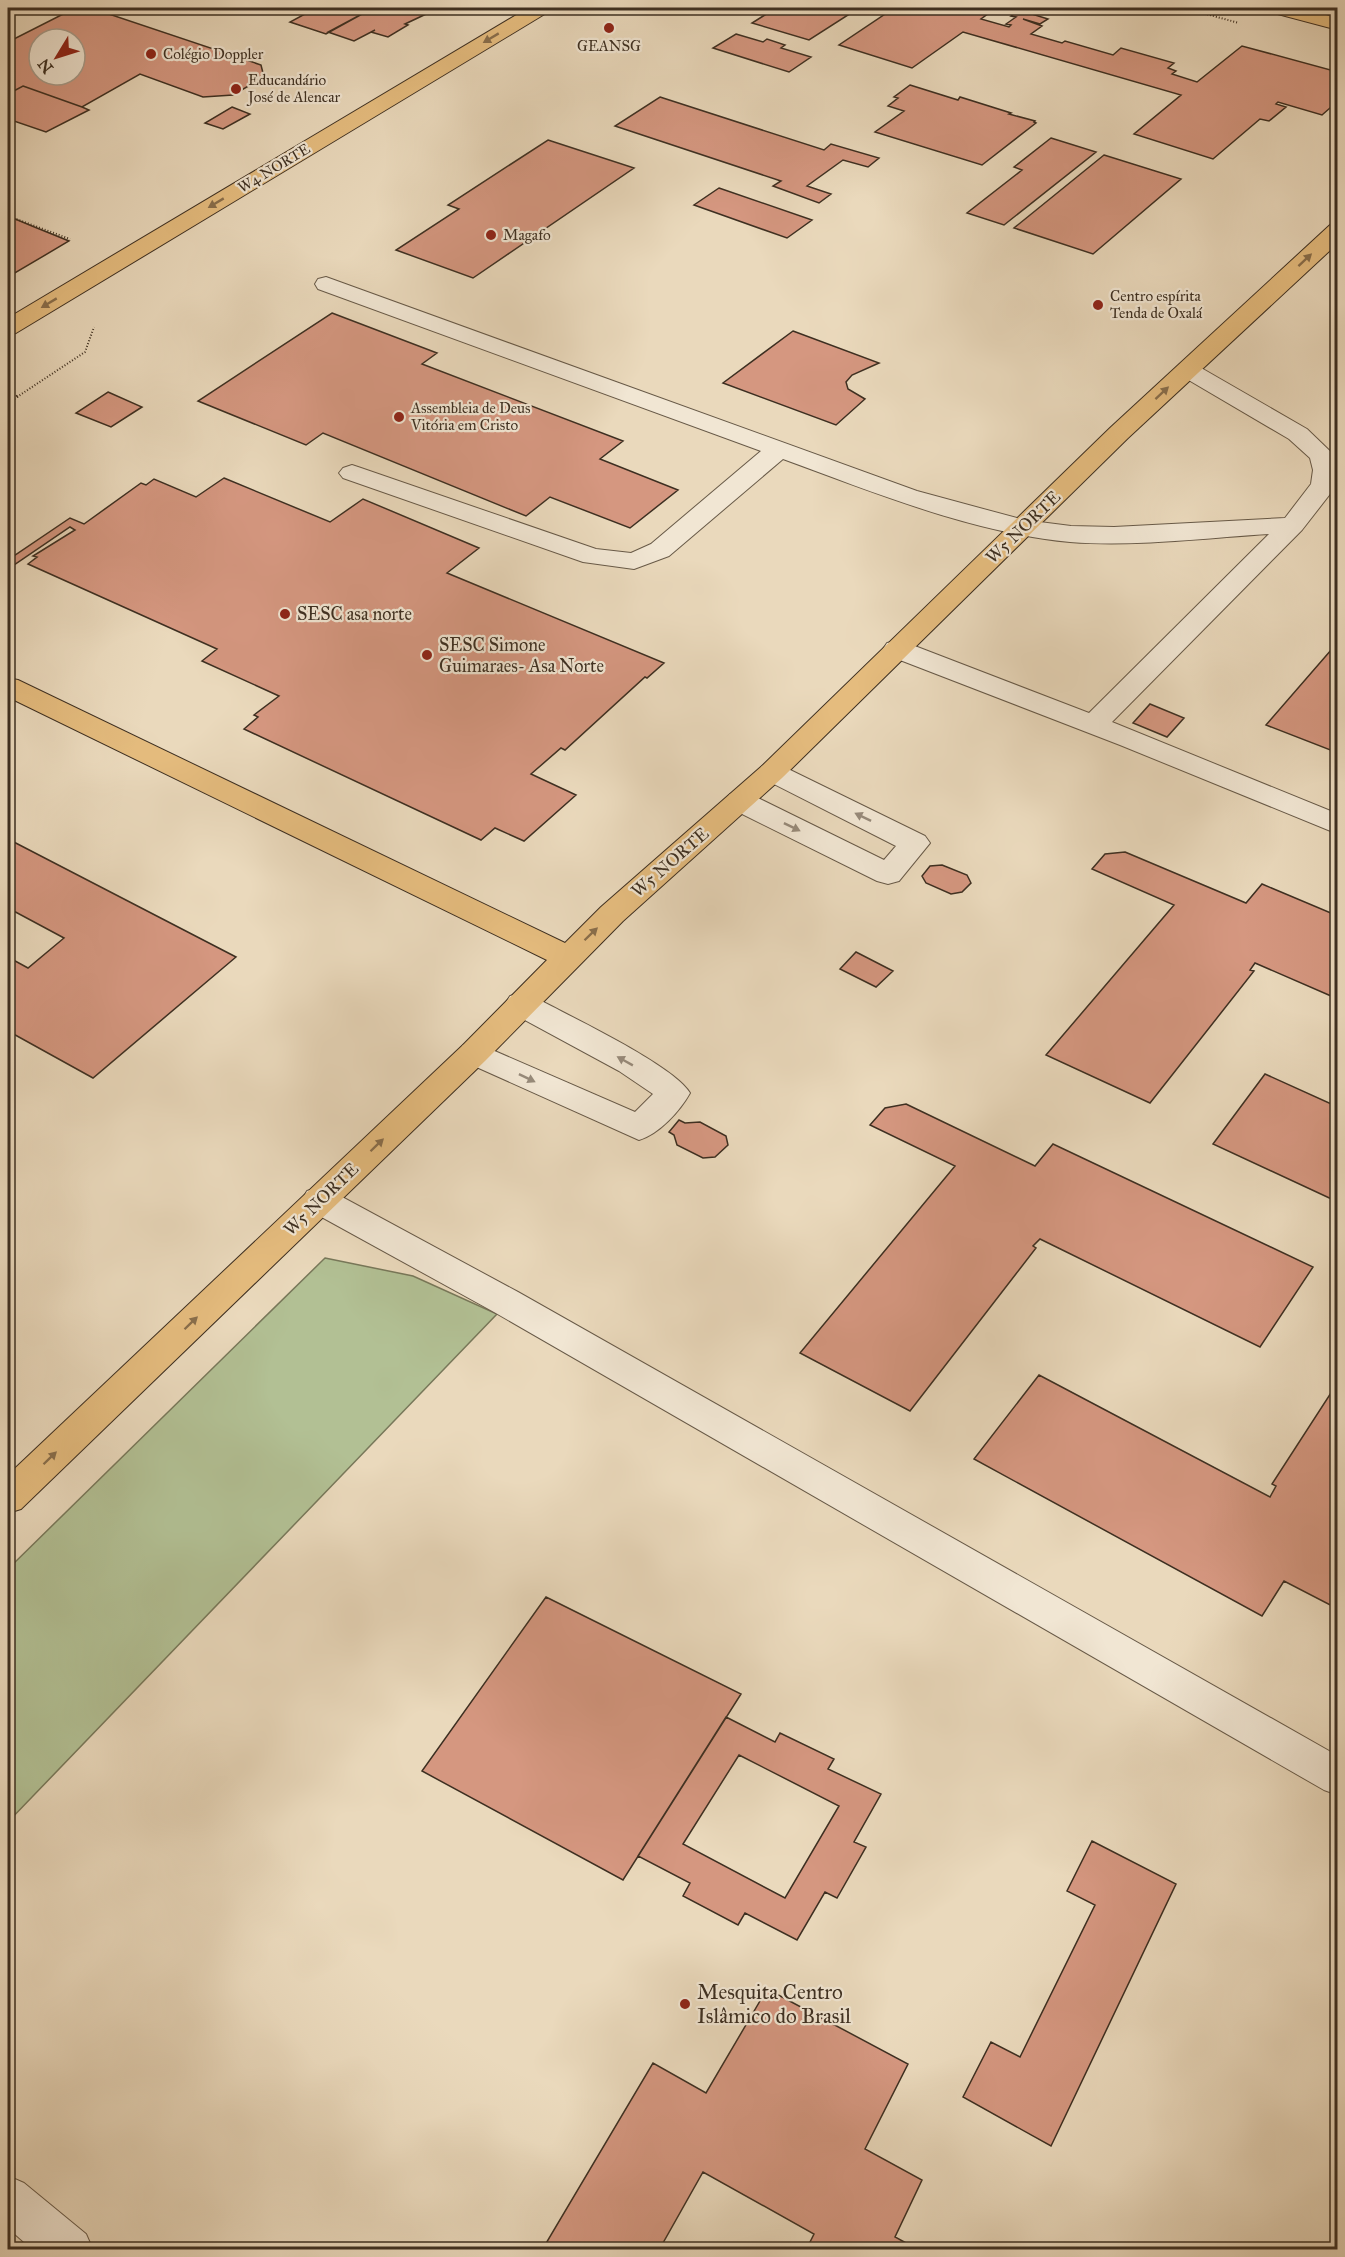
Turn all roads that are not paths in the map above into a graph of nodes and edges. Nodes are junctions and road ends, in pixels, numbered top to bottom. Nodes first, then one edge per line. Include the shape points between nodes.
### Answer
1 (541, 8) edge
2 (1277, 8) edge
3 (1338, 24) edge
4 (1336, 234) edge
5 (327, 284) dead end
6 (8, 328) edge
7 (1188, 370) junction
8 (778, 448) junction
9 (352, 473) dead end
10 (1293, 525) junction
11 (1022, 528) junction
12 (897, 649) junction
13 (8, 686) edge
14 (1092, 726) junction
15 (772, 772) junction
16 (740, 801) junction
17 (1338, 825) edge
18 (567, 957) junction
19 (521, 1004) junction
20 (474, 1053) junction
21 (319, 1200) junction
22 (8, 1498) edge
23 (1338, 1777) edge
24 (8, 2199) edge
25 (70, 2250) edge

1 -> 6 main road, W4 NORTE
2 - 3 main road
7 -> 4 main road, W5 NORTE
5 - 8 lane
7 - 10 lane via 1298,434 1322,455 1324,485
11 -> 7 main road, W5 NORTE
8 - 9 lane via 660,550 634,561 592,556
8 - 11 lane via 908,496
10 - 11 lane via 1114,535
10 - 14 lane
11 - 12 main road, W5 NORTE
12 - 14 lane
12 - 15 main road, W5 NORTE
13 - 18 main road
14 - 17 lane
15 - 16 main road, W5 NORTE
16 -> 15 lane via 888,874 915,843
18 -> 16 main road, W5 NORTE via 654,874
18 - 19 main road, W5 NORTE
19 - 20 main road, W5 NORTE
20 -> 19 lane via 639,1128 674,1093
21 -> 20 main road, W5 NORTE
22 -> 21 main road, W5 NORTE
21 - 23 lane via 506,1302
24 - 25 lane

